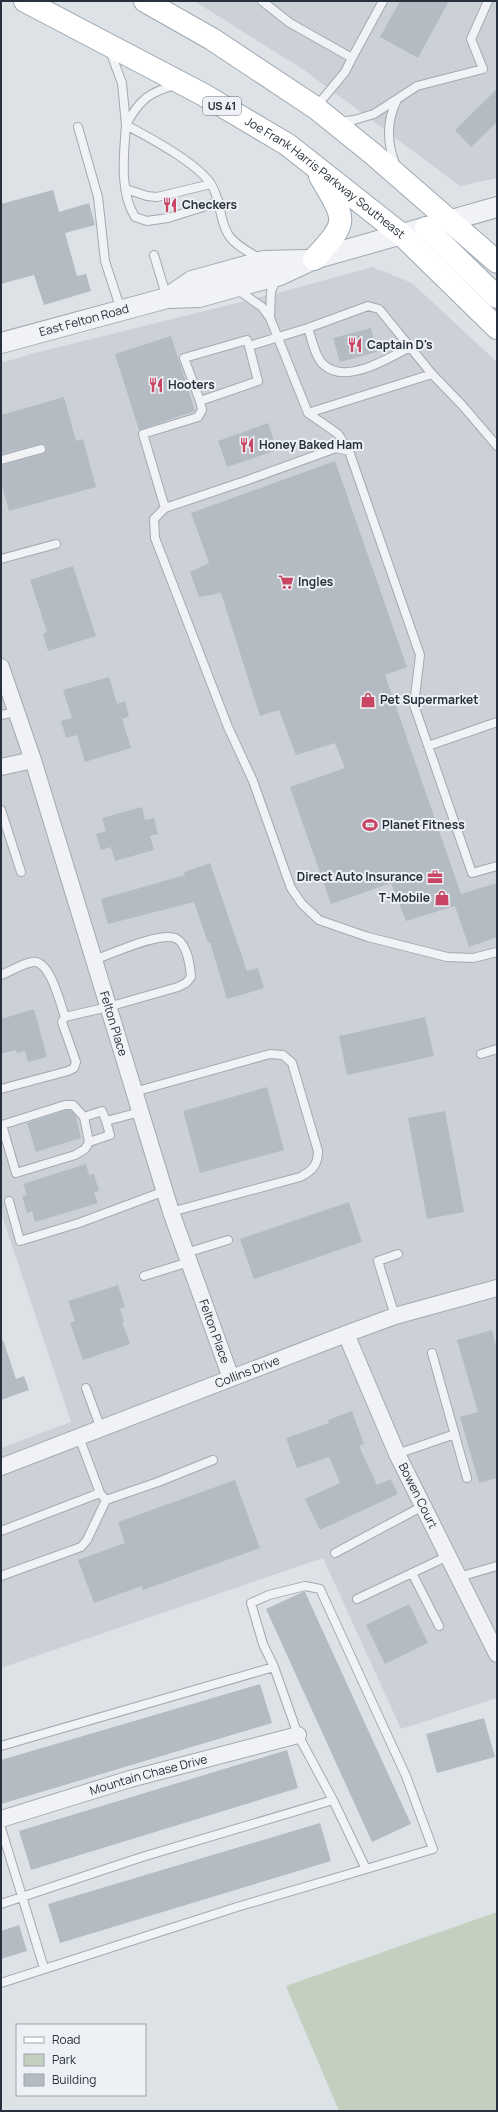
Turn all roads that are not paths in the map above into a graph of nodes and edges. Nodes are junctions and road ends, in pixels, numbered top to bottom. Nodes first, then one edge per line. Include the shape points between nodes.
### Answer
1 (25, 1) edge
2 (146, 1) edge
3 (262, 1) edge
4 (383, 1) edge
5 (488, 1) edge
6 (106, 43) junction
7 (352, 58) junction
8 (182, 83) junction
9 (398, 99) junction
10 (316, 108) junction
11 (334, 122) junction
12 (126, 125) junction
13 (78, 127) dead end
14 (315, 166) junction
15 (400, 176) junction
16 (210, 184) junction
17 (126, 189) junction
18 (219, 202) junction
19 (497, 207) edge
20 (451, 220) junction
21 (426, 228) junction
22 (402, 235) junction
23 (154, 255) dead end
24 (314, 259) junction
25 (264, 261) junction
26 (497, 262) edge
27 (280, 275) junction
28 (235, 287) junction
29 (497, 297) edge
30 (167, 298) junction
31 (121, 311) junction
32 (270, 318) junction
33 (308, 328) junction
34 (497, 328) edge
35 (277, 338) junction
36 (1, 343) edge
37 (249, 346) junction
38 (410, 347) junction
39 (432, 374) junction
40 (200, 401) junction
41 (308, 413) junction
42 (496, 443) edge
43 (41, 449) dead end
44 (349, 451) junction
45 (1, 460) edge
46 (165, 508) junction
47 (56, 544) dead end
48 (1, 559) edge
49 (1, 667) edge
50 (9, 714) edge
51 (497, 722) edge
52 (428, 746) junction
53 (33, 760) junction
54 (1, 767) edge
55 (1, 810) edge
56 (497, 866) edge
57 (21, 872) dead end
58 (497, 952) edge
59 (94, 960) junction
60 (1, 975) edge
61 (108, 1007) junction
62 (65, 1017) junction
63 (497, 1049) edge
64 (481, 1054) dead end
65 (1, 1089) edge
66 (134, 1092) junction
67 (140, 1112) junction
68 (84, 1117) junction
69 (106, 1121) junction
70 (90, 1142) junction
71 (164, 1191) junction
72 (9, 1200) dead end
73 (171, 1212) junction
74 (228, 1240) dead end
75 (398, 1254) dead end
76 (187, 1258) junction
77 (144, 1276) dead end
78 (497, 1288) edge
79 (395, 1316) junction
80 (346, 1334) junction
81 (432, 1353) dead end
82 (232, 1378) junction
83 (86, 1388) dead end
84 (101, 1429) junction
85 (454, 1434) junction
86 (79, 1437) junction
87 (397, 1454) junction
88 (212, 1460) dead end
89 (1, 1467) edge
90 (467, 1478) dead end
91 (100, 1493) junction
92 (106, 1500) junction
93 (423, 1506) junction
94 (1, 1531) edge
95 (335, 1553) dead end
96 (448, 1556) junction
97 (497, 1566) edge
98 (412, 1573) junction
99 (1, 1576) edge
100 (459, 1577) junction
101 (357, 1600) dead end
102 (439, 1626) dead end
103 (497, 1654) edge
104 (274, 1667) junction
105 (298, 1735) junction
106 (1, 1746) edge
107 (334, 1800) junction
108 (1, 1819) edge
109 (1, 1828) edge
110 (366, 1868) junction
111 (22, 1898) junction
112 (1, 1904) edge
113 (44, 1968) junction
114 (1, 1983) edge

1 - 6 main road, Joe Frank Harris Parkway Southeast / US 41
2 - 10 main road via 219,44
3 - 7 lane via 290,23
4 - 7 lane
5 - 9 lane via 471,39 483,69 417,86
6 - 8 main road, Joe Frank Harris Parkway Southeast / US 41
6 - 12 lane via 116,62 122,83
7 - 10 lane via 345,72
8 - 12 lane via 155,91 145,97 135,106
8 - 14 main road, Joe Frank Harris Parkway Southeast / US 41 via 288,145
9 - 11 lane via 374,114
9 - 15 lane via 390,119 389,137
10 - 11 main road
11 - 15 main road
12 - 16 lane via 196,169
12 - 17 lane
13 - 31 lane via 98,197 106,261
14 - 22 main road, Joe Frank Harris Parkway Southeast / US 41
14 - 24 main road via 340,212 341,220 335,236
15 - 20 main road
16 - 17 lane via 157,197
16 - 18 lane
17 - 18 lane via 135,217 147,222
18 - 25 lane via 228,234 243,248
19 - 20 street, East Felton Road
20 - 21 street, East Felton Road
20 - 26 main road
21 - 22 street, East Felton Road
21 - 29 main road
22 - 24 street, East Felton Road
22 - 34 main road, Joe Frank Harris Parkway Southeast / US 41
23 - 30 lane
24 - 25 street, East Felton Road
24 - 27 street, East Felton Road
25 - 30 street, East Felton Road via 192,281
27 - 28 street, East Felton Road
27 - 32 lane via 270,291
28 - 30 street, East Felton Road via 199,297
28 - 32 lane via 262,307
30 - 31 street, East Felton Road
31 - 36 street, East Felton Road
32 - 35 lane
33 - 35 lane
33 - 38 lane via 368,306 379,309
33 - 38 lane via 323,365 332,370 347,372 376,365
35 - 37 lane
35 - 41 lane
37 - 40 lane via 258,381
37 - 40 lane via 247,340 184,358
38 - 39 lane
39 - 41 lane
39 - 42 lane
40 - 46 lane via 202,410 198,417 143,434
41 - 44 lane via 338,434
43 - 45 lane
44 - 46 lane via 336,448
44 - 52 lane via 420,655 414,705
46 - 58 lane via 154,519 155,538 228,727 253,781 291,888 302,904 319,920 368,937 447,957 473,958
47 - 48 lane
49 - 50 street, Felton Place
50 - 53 street, Felton Place
51 - 52 lane
52 - 56 lane via 472,873
53 - 54 street
53 - 59 street, Felton Place
55 - 57 lane
59 - 61 street, Felton Place
59 - 61 lane via 168,937 178,940 190,965 191,976 186,983
60 - 62 lane via 33,962 42,963 48,971
61 - 62 lane
61 - 66 street, Felton Place
62 - 65 lane via 62,1022 76,1062 74,1068
63 - 64 lane
66 - 67 street, Felton Place
66 - 73 lane via 270,1054 283,1056 292,1062 318,1151 318,1162 310,1172 300,1177
67 - 69 lane
67 - 71 street, Felton Place
68 - 69 lane via 102,1111
68 - 70 lane
68 - 70 lane via 72,1105 65,1105 2,1124 16,1173 75,1155
69 - 70 lane via 110,1135
71 - 72 lane via 79,1223 20,1241
71 - 73 street, Felton Place
73 - 76 street, Felton Place
74 - 76 lane
75 - 79 lane via 378,1261
76 - 77 lane
76 - 82 street, Felton Place
78 - 79 street, Collins Drive
79 - 80 street, Collins Drive
80 - 82 street, Collins Drive
80 - 87 street, Bowen Court
81 - 85 lane
82 - 84 street, Collins Drive
83 - 84 lane
84 - 86 street, Collins Drive
85 - 87 lane
85 - 90 lane
86 - 89 street, Collins Drive
86 - 91 lane
87 - 93 street, Bowen Court
88 - 92 lane
91 - 92 lane
91 - 94 lane
92 - 99 lane via 88,1540 81,1547
93 - 95 lane
93 - 96 street, Bowen Court
96 - 98 lane
96 - 100 street, Bowen Court
97 - 100 lane
98 - 101 lane
98 - 102 lane
100 - 103 street, Bowen Court
104 - 105 lane
104 - 106 lane
104 - 110 lane via 262,1644 251,1603 269,1594 305,1586 320,1589 406,1776 433,1849
105 - 107 lane
105 - 108 street, Mountain Chase Drive via 130,1779
107 - 110 lane
107 - 111 lane via 142,1856
109 - 111 lane
110 - 113 lane
111 - 112 lane
111 - 113 lane
113 - 114 lane

